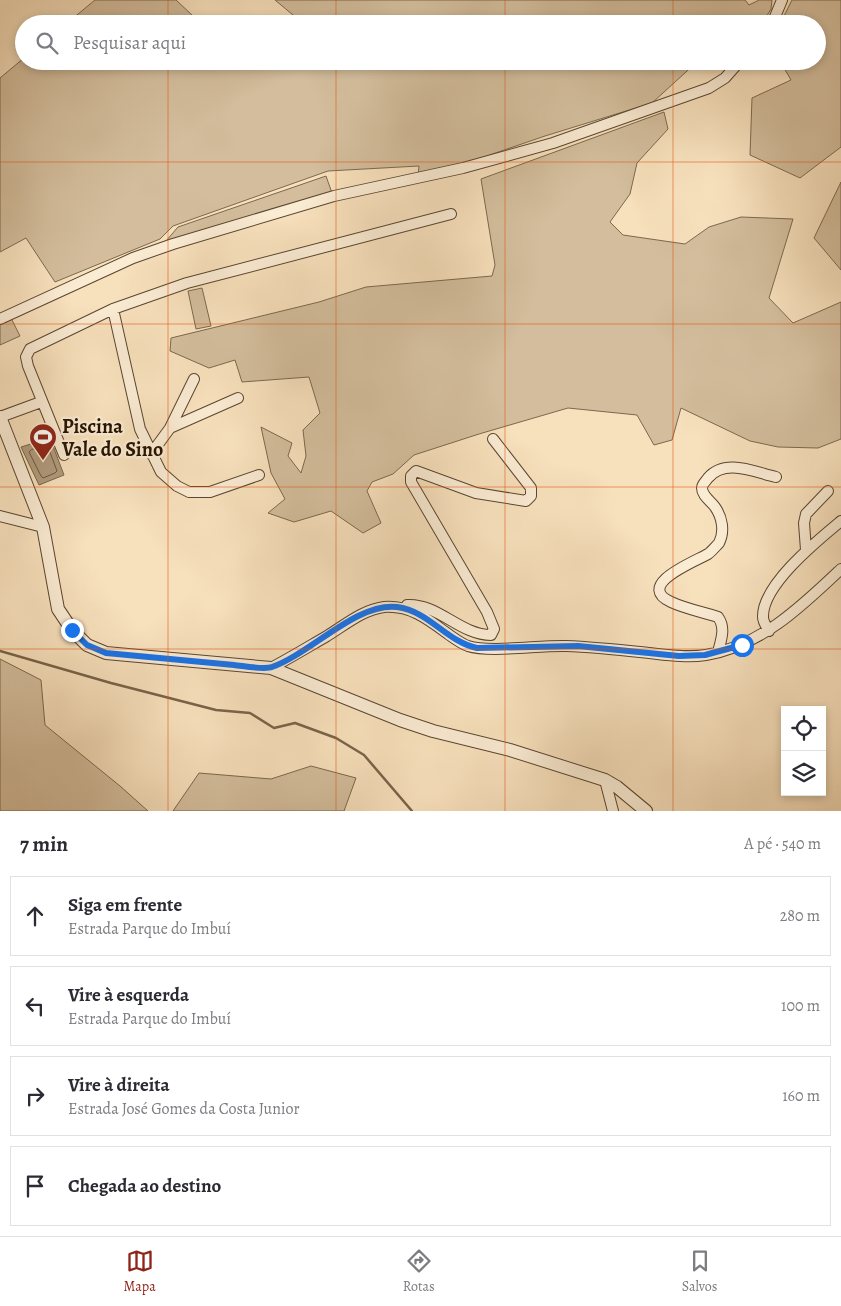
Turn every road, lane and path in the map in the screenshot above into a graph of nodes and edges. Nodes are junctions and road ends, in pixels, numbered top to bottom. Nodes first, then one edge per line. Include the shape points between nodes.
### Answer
1 (782, 0) edge
2 (776, 15) edge
3 (732, 70) edge
4 (451, 214) dead end
5 (113, 309) junction
6 (0, 319) edge
7 (194, 379) dead end
8 (238, 398) dead end
9 (41, 402) junction
10 (0, 417) edge
11 (170, 428) junction
12 (493, 439) dead end
13 (151, 454) junction
14 (64, 455) dead end
15 (259, 475) dead end
16 (776, 478) dead end
17 (828, 491) dead end
18 (0, 516) edge
19 (841, 521) edge
20 (43, 527) junction
21 (806, 550) junction
22 (841, 569) edge
23 (396, 607) junction
24 (769, 631) junction
25 (718, 652) junction
26 (271, 668) junction
27 (605, 780) junction
28 (613, 811) edge
29 (646, 811) edge

1 - 2 street
3 - 6 street via 709,88 552,143 463,168 334,196 173,244 132,258
4 - 5 street via 187,283
5 - 9 street via 30,349 26,357
5 - 13 street via 140,429
7 - 11 street
8 - 11 street
9 - 10 street
9 - 14 street
10 - 20 street
11 - 13 street
12 - 23 street via 531,488 532,496 526,502 476,493 416,471 411,476 411,482 486,612 494,629 491,635 458,624 430,609 412,604
13 - 15 street via 161,472 189,492 210,492
16 - 25 street via 730,467 712,474 702,488 723,524 718,543 710,553 668,576 661,584 662,597 718,617 723,623 723,630
17 - 21 street via 806,514
18 - 20 street
19 - 21 street
20 - 26 street via 58,608 72,630 87,645 106,653
21 - 24 street via 778,582 765,604 764,623
22 - 24 street
23 - 25 street via 428,619 458,641 477,648 578,646 679,656
23 - 26 street via 366,612
24 - 25 street via 742,645
26 - 27 street via 400,720
27 - 28 street
27 - 29 street

